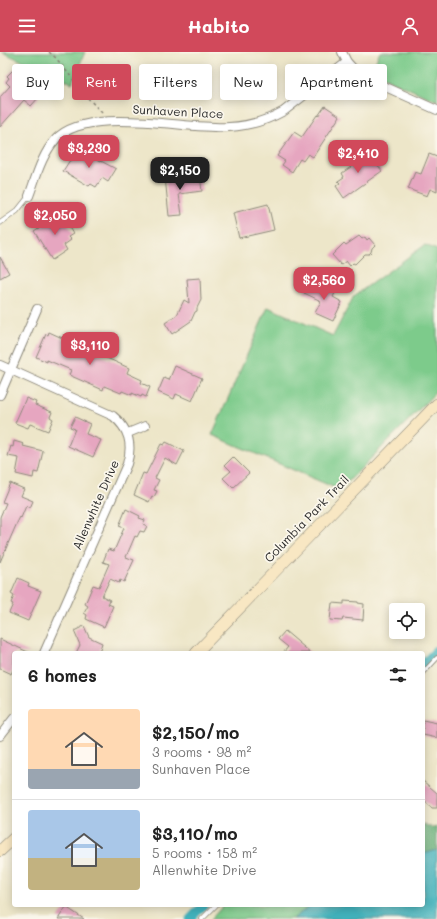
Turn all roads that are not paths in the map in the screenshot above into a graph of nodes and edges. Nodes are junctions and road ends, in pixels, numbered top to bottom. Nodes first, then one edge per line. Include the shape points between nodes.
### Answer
1 (342, 52) edge
2 (347, 62) junction
3 (437, 110) edge
4 (29, 196) joint
5 (0, 223) edge
6 (37, 310) dead end
7 (0, 365) edge
8 (11, 370) junction
9 (0, 395) edge
10 (437, 404) edge
11 (145, 426) dead end
12 (128, 433) junction
13 (45, 651) edge
14 (198, 651) edge
15 (437, 658) edge
16 (425, 671) edge
17 (12, 721) edge
18 (0, 736) edge
19 (12, 840) edge
20 (0, 851) edge
21 (214, 907) edge
22 (202, 919) edge

1 - 2 street
2 - 3 street via 359,75 368,80
2 - 4 street, Sunhaven Place via 284,111 263,120 228,127 110,121 78,126 58,137 47,151
4 - 5 lane via 17,211
6 - 8 street
7 - 8 street
8 - 9 street
8 - 12 street via 106,412 117,419
10 - 14 main road, Columbia Park Trail
11 - 12 street
12 - 13 street, Allenwhite Drive via 130,449 127,464
15 - 16 lane
17 - 18 street
19 - 20 main road
21 - 22 lane

